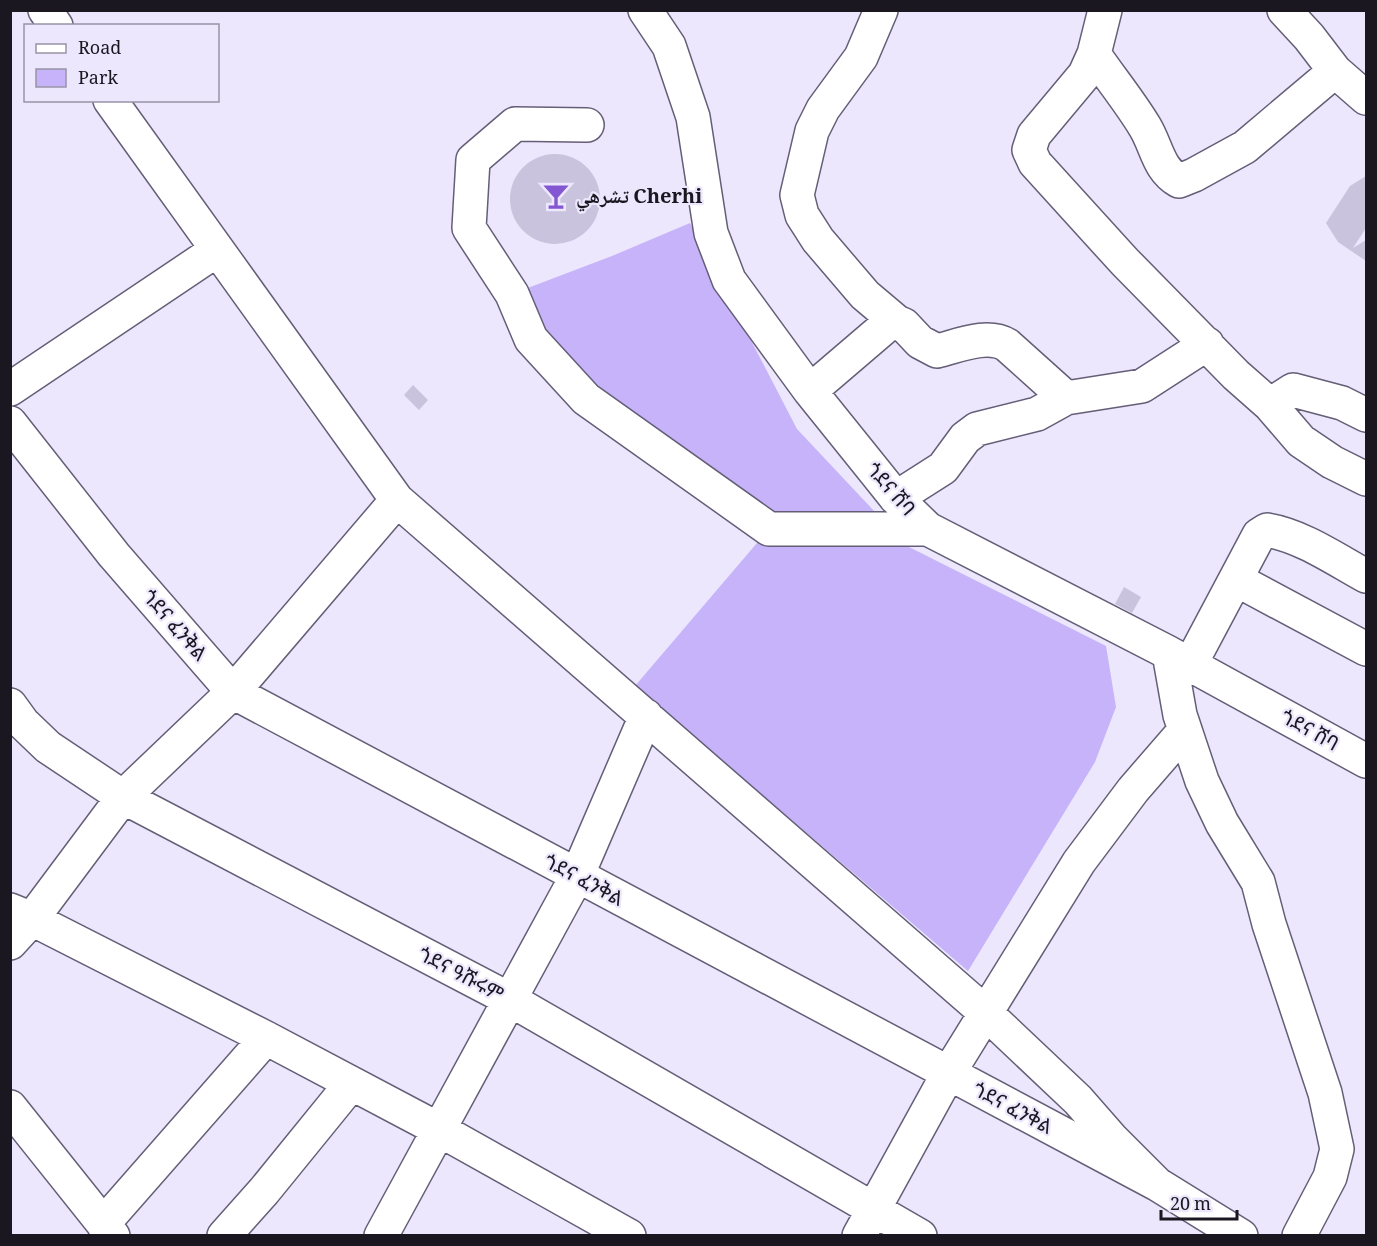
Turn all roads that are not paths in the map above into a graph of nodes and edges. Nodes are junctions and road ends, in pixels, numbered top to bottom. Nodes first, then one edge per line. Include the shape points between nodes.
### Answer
1 (45, 10) edge
2 (645, 10) edge
3 (881, 10) edge
4 (1105, 10) edge
5 (1284, 10) edge
6 (55, 24) edge
7 (1094, 54) junction
8 (1335, 71) junction
9 (1366, 98) edge
10 (111, 102) edge
11 (587, 125) dead end
12 (217, 250) junction
13 (897, 322) junction
14 (1207, 344) junction
15 (10, 389) edge
16 (810, 391) junction
17 (1066, 398) junction
18 (1270, 405) junction
19 (1366, 415) edge
20 (10, 423) edge
21 (1366, 479) edge
22 (896, 498) junction
23 (397, 500) junction
24 (928, 529) junction
25 (1366, 576) edge
26 (1237, 580) junction
27 (1366, 649) edge
28 (1180, 659) junction
29 (233, 692) junction
30 (10, 705) edge
31 (646, 716) junction
32 (1185, 730) junction
33 (1366, 761) edge
34 (123, 797) junction
35 (576, 876) junction
36 (21, 915) edge
37 (10, 943) edge
38 (509, 999) junction
39 (987, 1014) junction
40 (266, 1038) junction
41 (948, 1074) junction
42 (351, 1084) junction
43 (10, 1107) edge
44 (438, 1129) junction
45 (1157, 1184) junction
46 (866, 1223) edge
47 (108, 1230) edge
48 (224, 1236) edge
49 (381, 1236) edge
50 (629, 1236) edge
51 (920, 1236) edge
52 (1241, 1236) edge
53 (1299, 1236) edge

1 - 6 street
2 - 16 street, ጎደና ሸባ via 669,46 693,117 711,233 729,279
3 - 13 street via 861,57 812,131 797,195 802,215 818,240 865,295
4 - 7 street
5 - 8 street
7 - 8 street via 1146,129 1162,167 1179,181 1245,147
7 - 14 street via 1085,75 1034,135 1029,150 1060,193
8 - 9 street
10 - 12 street
11 - 24 street via 515,124 473,160 469,228 512,294 531,339 586,399 769,529
12 - 15 street
12 - 23 street
13 - 16 street via 886,326
13 - 17 street via 937,351 999,340
14 - 17 street via 1142,386
14 - 18 street
16 - 22 street, ጎደና ሸባ
17 - 22 street via 1036,414 977,429 965,438 943,468
18 - 19 street via 1293,390 1342,403
18 - 21 street via 1301,441
20 - 29 street, ጎደና ፈንቅል via 114,555
22 - 24 street, ጎደና ሸባ
23 - 29 street
23 - 31 street
24 - 28 street, ጎደና ሸባ
25 - 26 street via 1312,546 1267,530 1259,536
26 - 27 street
26 - 28 street
28 - 32 street via 1180,715
28 - 33 street, ጎደና ሸባ
29 - 34 street
29 - 35 street, ጎደና ፈንቅል
30 - 34 street, ጎደና ዓሹሩም via 48,747
31 - 35 street
31 - 39 street
32 - 39 street via 1079,862
32 - 53 street via 1202,781 1222,823 1258,882 1327,1104 1337,1149 1330,1177
34 - 36 street
34 - 38 street, ጎደና ዓሹሩም
35 - 38 street
35 - 41 street, ጎደና ፈንቅል
36 - 37 street
36 - 40 street
38 - 44 street
38 - 46 street, ጎደና ዓሹሩም
39 - 41 street
39 - 45 street via 1078,1100
40 - 42 street
40 - 47 street
41 - 45 street, ጎደና ፈንቅል
41 - 46 street
42 - 44 street
42 - 48 street
43 - 47 street
44 - 49 street
44 - 50 street
45 - 52 street, ጎደና ፈንቅል
46 - 51 street, ጎደና ዓሹሩም

